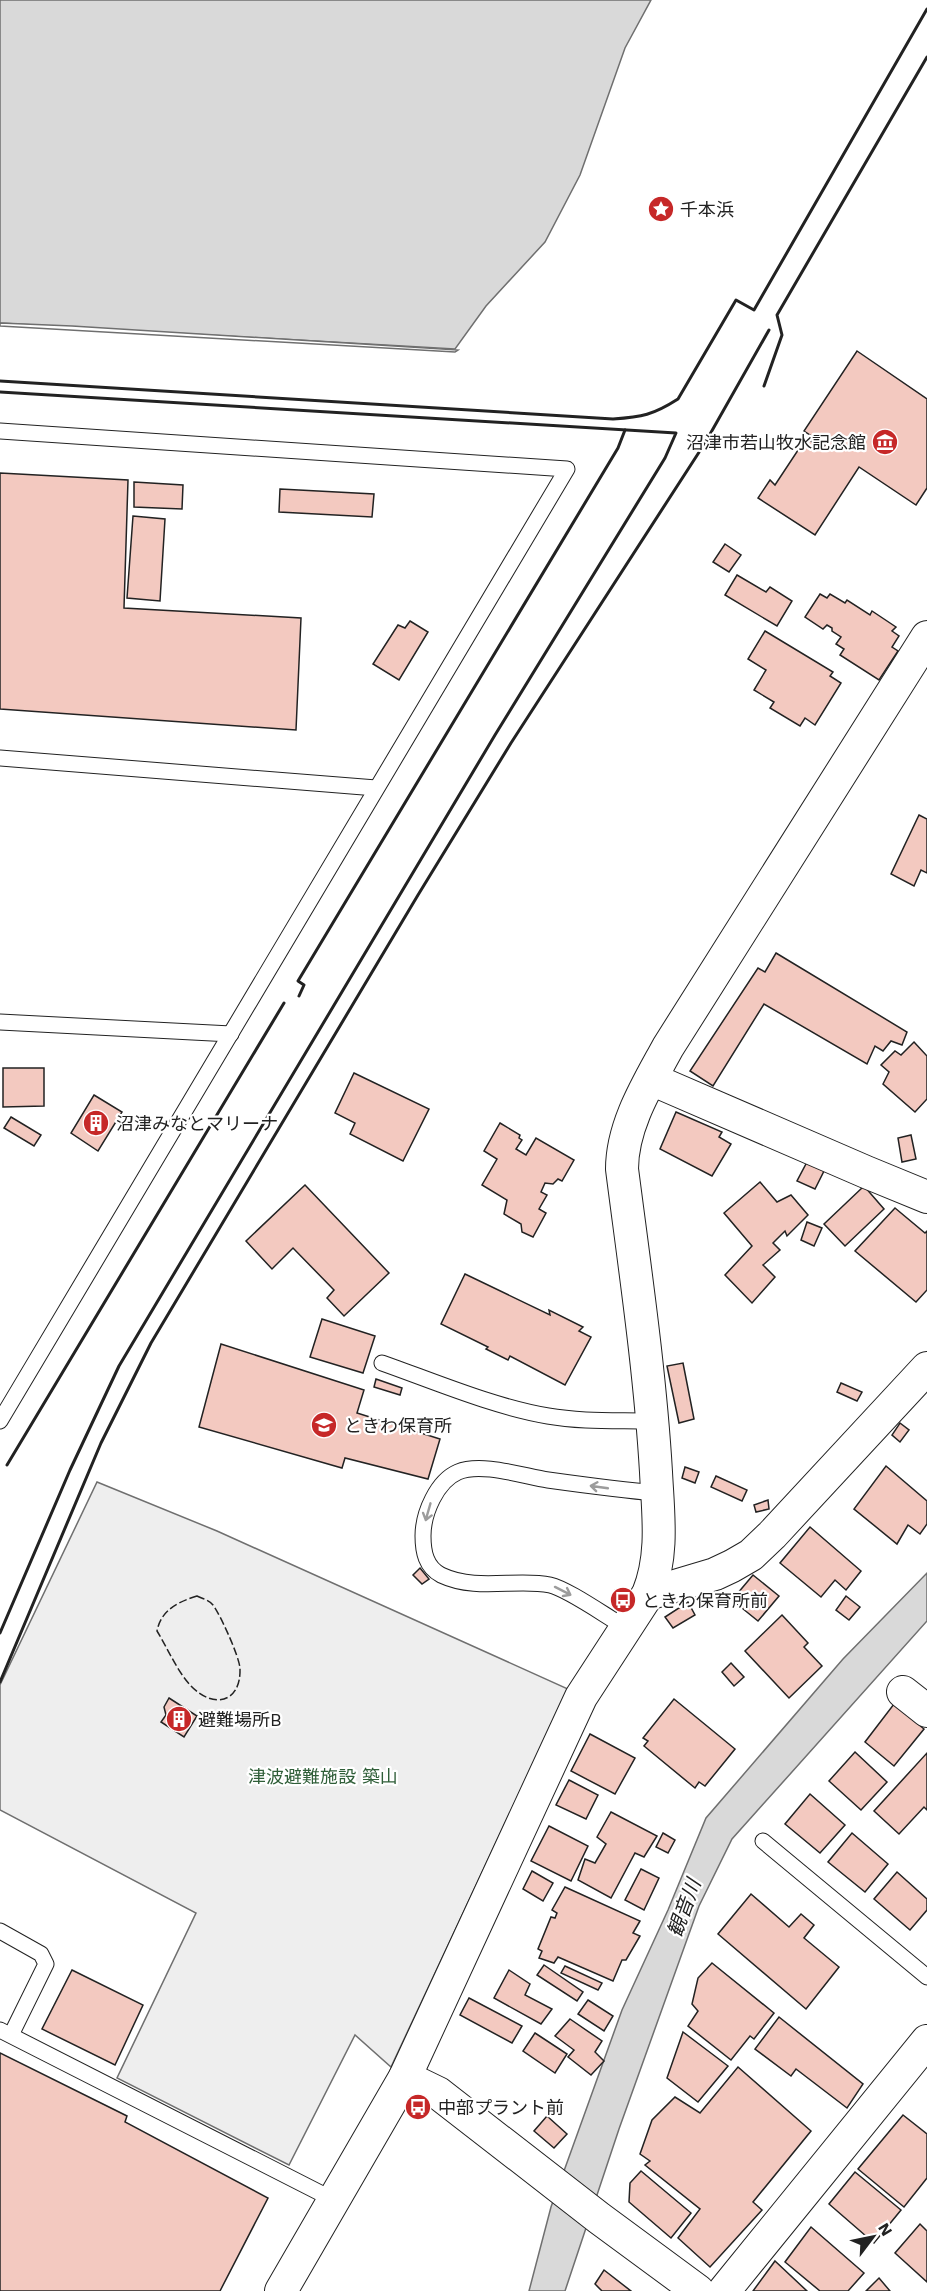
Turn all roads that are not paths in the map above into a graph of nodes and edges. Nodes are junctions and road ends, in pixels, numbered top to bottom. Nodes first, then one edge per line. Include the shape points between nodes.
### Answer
1 (0, 431) edge
2 (927, 637) edge
3 (0, 758) edge
4 (376, 788) junction
5 (0, 1023) edge
6 (231, 1034) junction
7 (651, 1079) junction
8 (927, 1197) edge
9 (382, 1363) dead end
10 (927, 1368) edge
11 (0, 1421) edge
12 (653, 1421) junction
13 (657, 1493) junction
14 (648, 1594) junction
15 (625, 1627) junction
16 (763, 1841) dead end
17 (0, 1931) edge
18 (927, 1977) edge
19 (5, 2033) edge
20 (927, 2041) edge
21 (405, 2077) junction
22 (334, 2200) junction
23 (281, 2291) edge
24 (698, 2291) edge
25 (724, 2291) edge

1 - 4 lane via 567,469
2 - 7 street
3 - 4 lane
4 - 6 lane
5 - 6 lane
6 - 11 lane
7 - 8 street
7 - 12 street via 627,1131 622,1161
9 - 12 lane via 546,1416
10 - 14 street via 751,1555 715,1574
12 - 13 street
13 - 14 street via 658,1566
13 -> 15 lane via 475,1467 440,1484 422,1532 425,1559 442,1575 479,1584 551,1585
14 - 15 street
15 - 21 street via 580,1697
16 - 18 lane
17 - 19 lane via 41,1954 46,1964
19 - 22 lane
20 - 25 street
21 - 22 street
21 - 24 street via 438,2093
22 - 23 street

